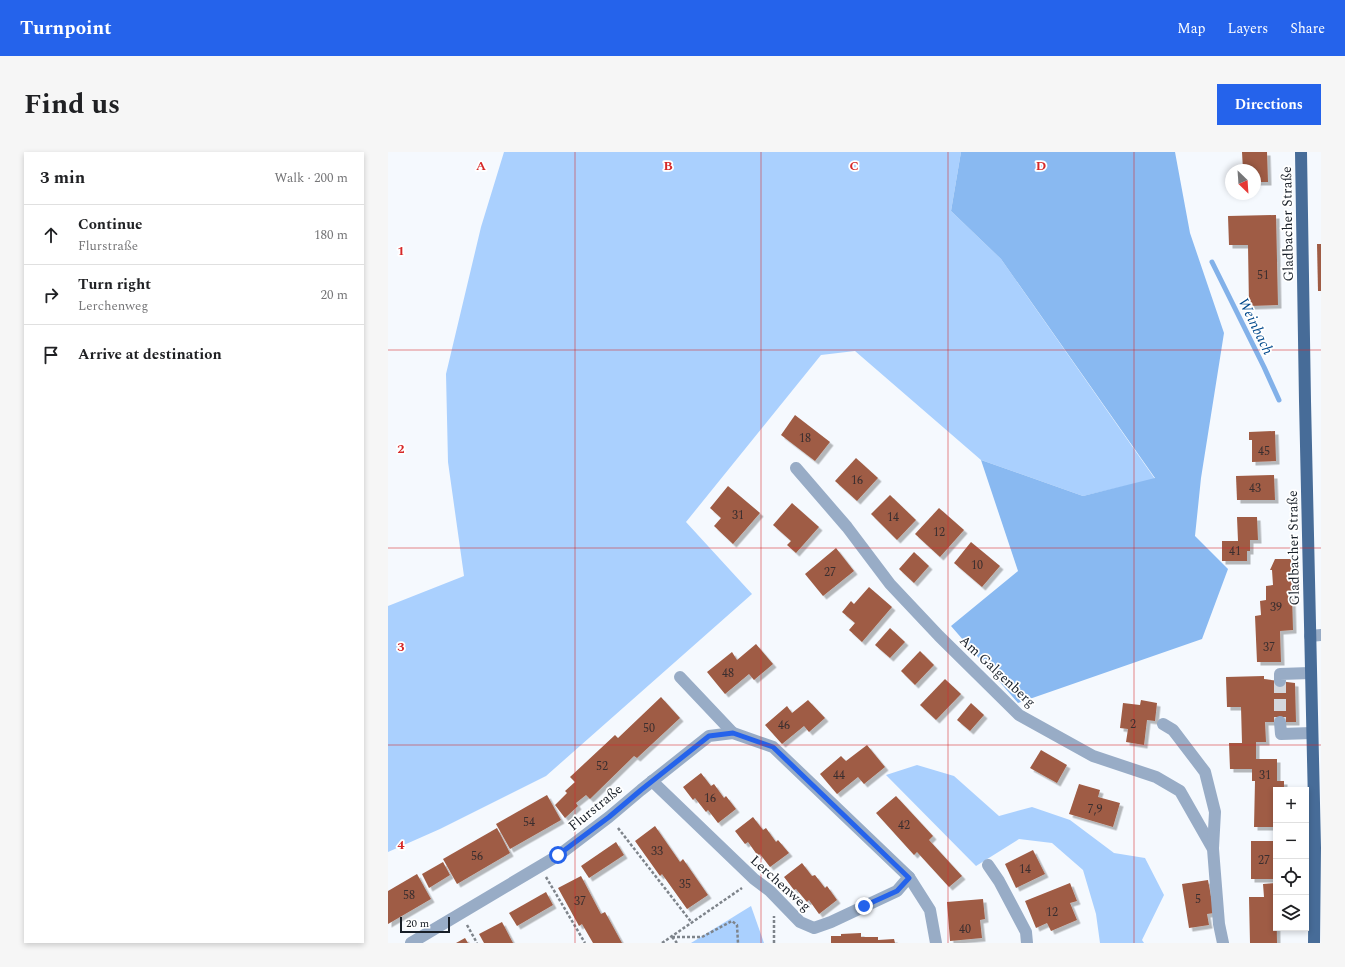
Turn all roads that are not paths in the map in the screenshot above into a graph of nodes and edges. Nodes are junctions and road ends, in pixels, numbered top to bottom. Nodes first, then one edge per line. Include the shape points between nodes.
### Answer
1 (1301, 152) edge
2 (796, 468) dead end
3 (1315, 635) edge
4 (1310, 672) junction
5 (680, 677) dead end
6 (1280, 681) dead end
7 (1280, 722) tunnel mouth
8 (1163, 724) dead end
9 (733, 733) junction
10 (1312, 733) junction
11 (652, 781) junction
12 (1318, 848) edge
13 (1213, 849) junction
14 (988, 865) dead end
15 (909, 878) junction
16 (411, 943) edge
17 (936, 943) edge
18 (1027, 943) edge
19 (1222, 943) edge
20 (1314, 943) edge

1 - 3 main road, Gladbacher Straße
2 - 13 street, Am Galgenberg via 847,527 890,584 1019,715 1092,756 1156,777 1180,791
3 - 4 main road, Gladbacher Straße
4 - 6 street via 1280,674
4 - 10 main road, Gladbacher Straße
5 - 9 street, Flurstraße
7 - 10 street via 1281,734
8 - 13 street via 1173,730 1205,772 1215,812
9 - 11 street, Flurstraße via 709,736
9 - 15 street, Flurstraße via 773,747
10 - 12 main road, Gladbacher Straße
11 - 15 street, Lerchenweg via 800,922 814,928 897,891
11 - 16 street, Flurstraße via 558,855
12 - 20 main road, Gladbacher Straße
13 - 19 street, Am Galgenberg
14 - 18 street via 1026,932
15 - 17 street, Flurstraße via 930,910

